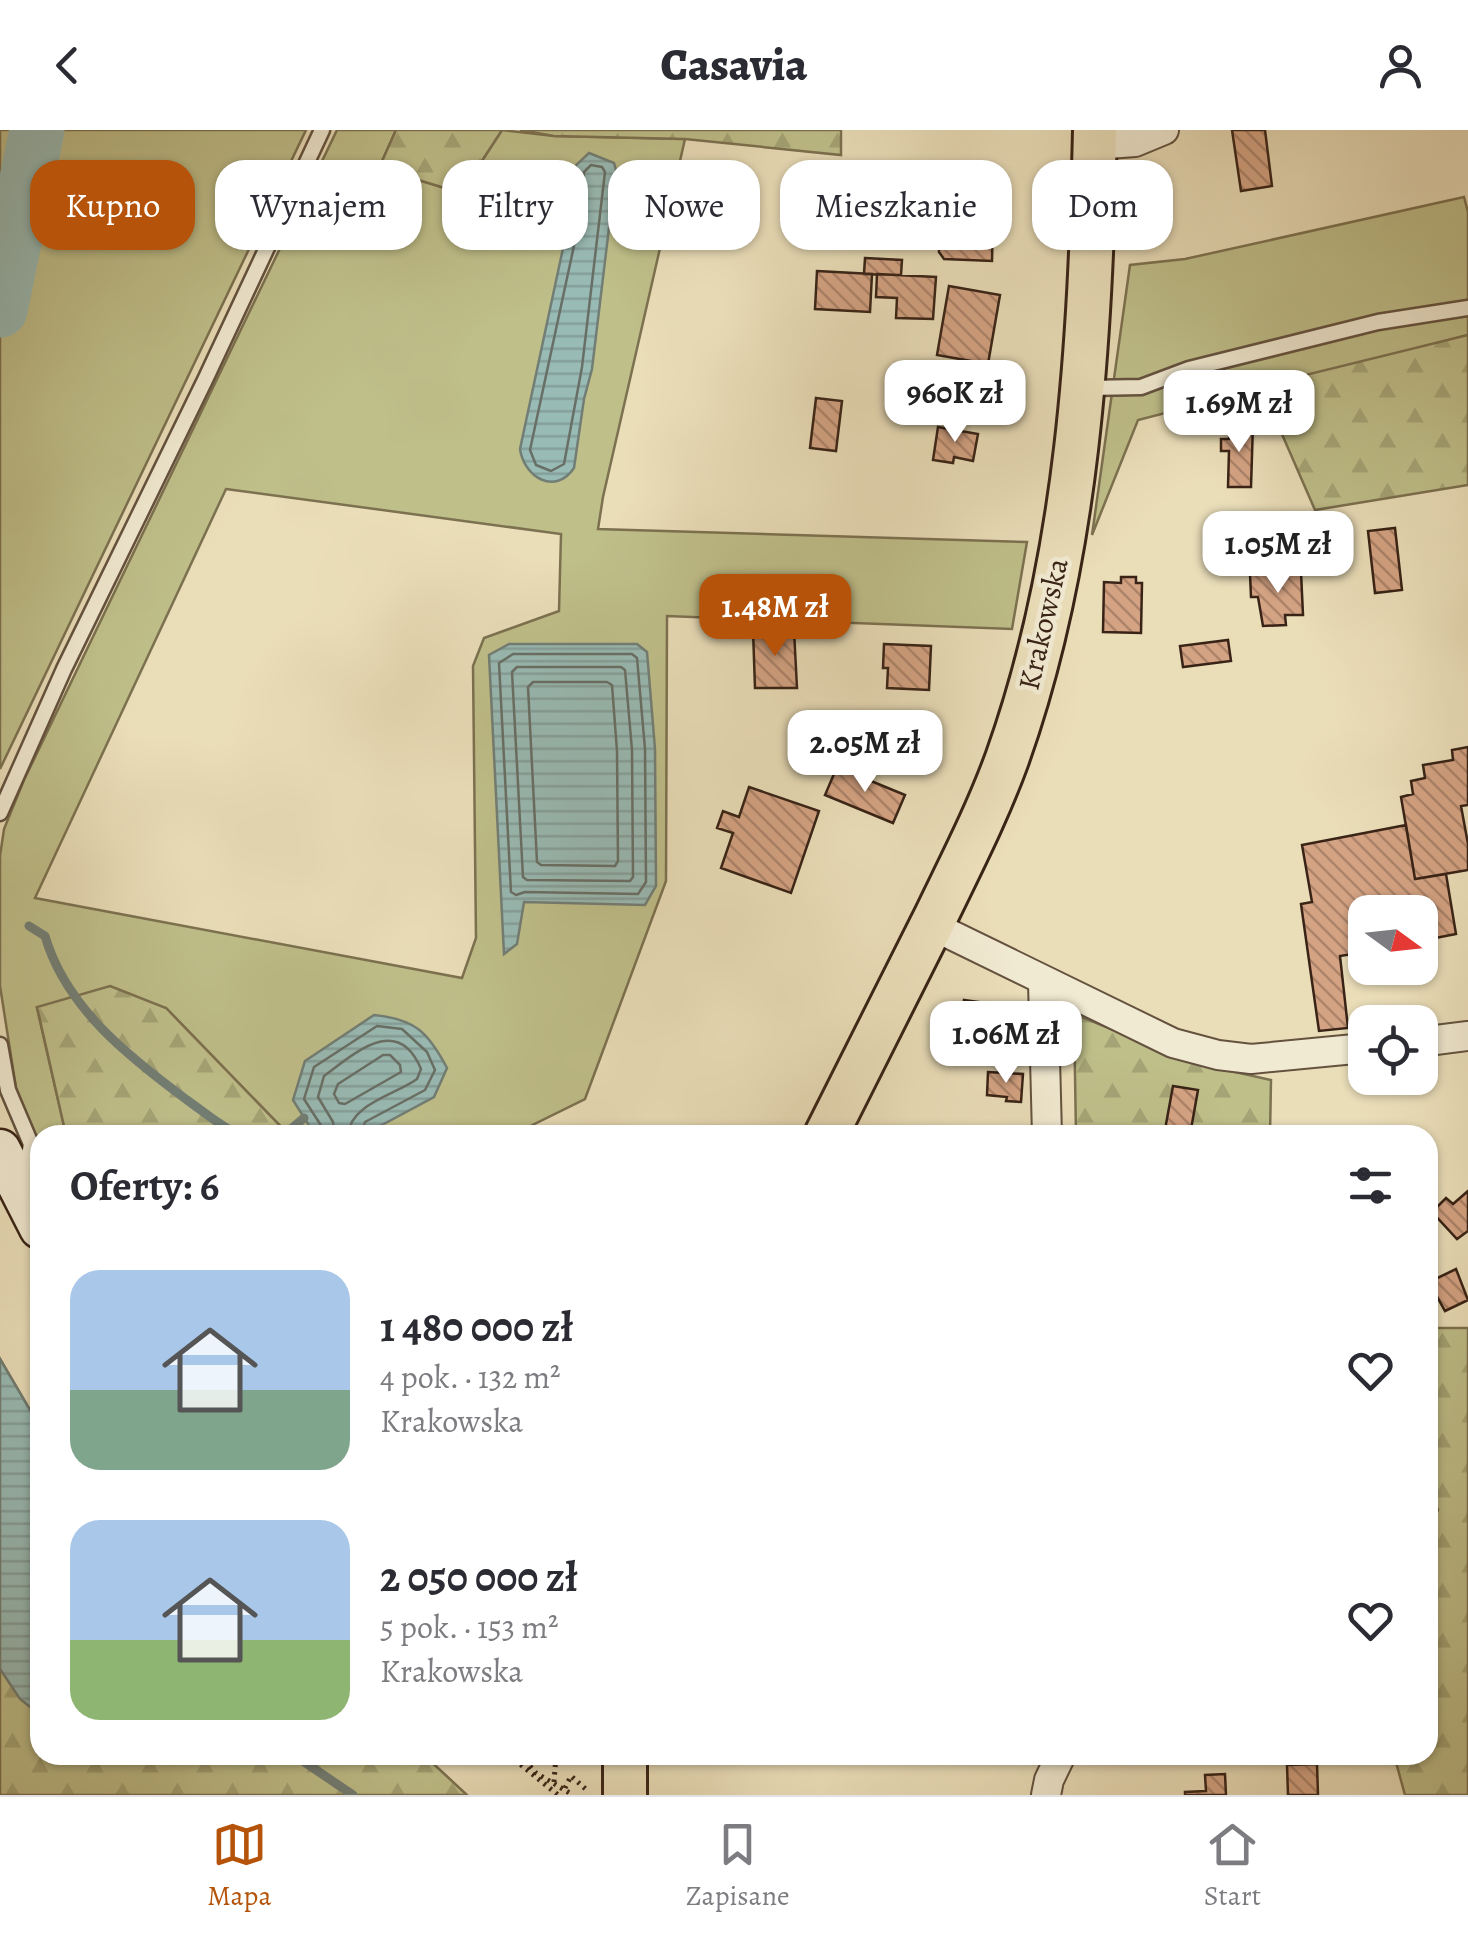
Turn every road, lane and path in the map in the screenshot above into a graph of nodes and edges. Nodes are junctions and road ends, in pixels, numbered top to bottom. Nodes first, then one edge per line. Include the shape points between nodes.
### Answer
1 (322, 130) edge
2 (1164, 130) edge
3 (1095, 137) edge
4 (1468, 308) edge
5 (1083, 388) junction
6 (0, 814) edge
7 (931, 925) junction
8 (1042, 982) junction
9 (1468, 1036) edge
10 (1438, 1040) edge
11 (0, 1046) edge
12 (1348, 1050) edge
13 (831, 1125) edge
14 (1046, 1125) edge
15 (30, 1142) edge
16 (0, 1150) edge
17 (30, 1210) edge
18 (522, 1765) edge
19 (529, 1765) edge
20 (555, 1765) edge
21 (625, 1765) edge
22 (1057, 1765) edge
23 (554, 1782) junction
24 (565, 1788) junction
25 (559, 1795) edge
26 (572, 1795) edge
27 (590, 1795) edge
28 (625, 1795) edge
29 (1046, 1795) edge

1 - 6 lane
2 - 3 street via 1134,142
3 - 5 main road, Krakowska
4 - 5 lane via 1378,322 1142,387
5 - 7 main road, Krakowska via 1056,575 1031,685 978,830
7 - 8 street
7 - 13 main road, Krakowska
8 - 12 street via 1218,1055 1251,1059
8 - 14 street
9 - 10 street
11 - 15 lane via 8,1090
16 - 17 street
18 - 25 path
19 - 23 path
20 - 23 path
21 - 28 main road
22 - 29 street
23 - 24 path
24 - 25 path
24 - 26 path
24 - 27 path via 570,1776

